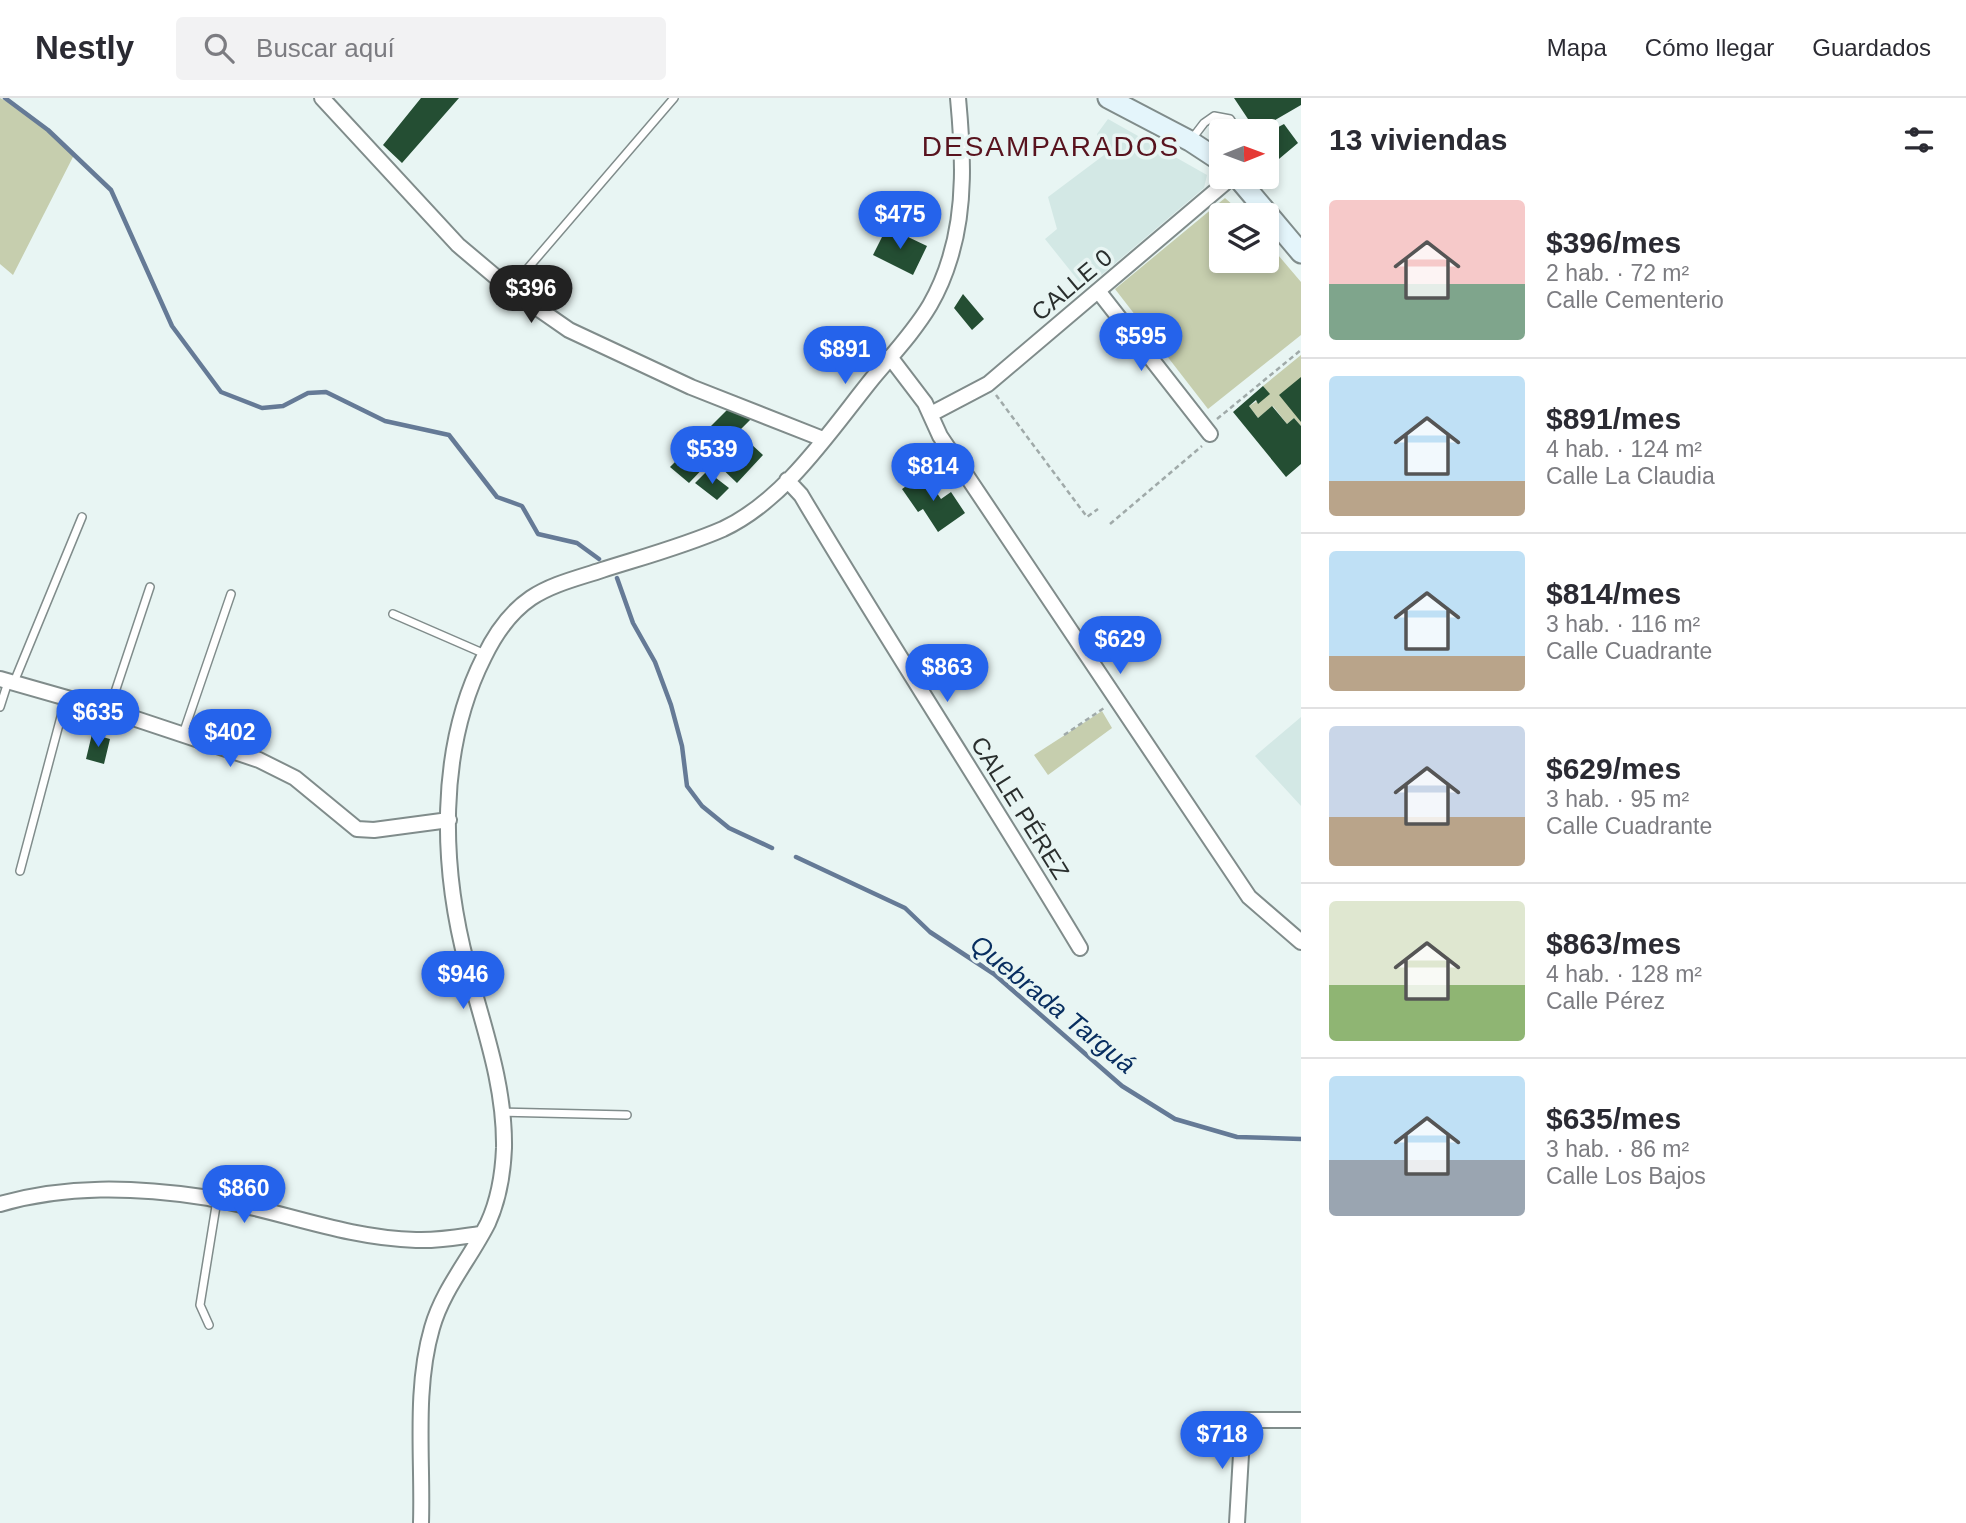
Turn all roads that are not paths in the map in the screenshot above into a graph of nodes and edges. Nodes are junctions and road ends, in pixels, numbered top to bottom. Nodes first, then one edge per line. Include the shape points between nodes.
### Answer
1 (322, 98) edge
2 (674, 98) edge
3 (958, 98) edge
4 (1108, 98) edge
5 (1210, 119) edge
6 (1230, 119) edge
7 (1209, 120) edge
8 (1190, 141) junction
9 (1209, 154) edge
10 (1220, 189) edge
11 (1245, 189) edge
12 (1301, 253) edge
13 (509, 289) junction
14 (1099, 292) junction
15 (890, 357) junction
16 (931, 414) junction
17 (1207, 431) road end
18 (823, 439) junction
19 (787, 480) junction
20 (82, 517) dead end
21 (150, 587) dead end
22 (231, 594) dead end
23 (393, 614) dead end
24 (485, 654) junction
25 (8, 681) edge
26 (66, 698) junction
27 (0, 707) edge
28 (109, 710) junction
29 (183, 734) junction
30 (449, 820) junction
31 (20, 871) dead end
32 (1301, 942) edge
33 (1080, 948) dead end
34 (501, 1112) junction
35 (627, 1115) dead end
36 (217, 1200) junction
37 (0, 1203) edge
38 (480, 1234) junction
39 (209, 1325) dead end
40 (1301, 1420) edge
41 (421, 1523) edge
42 (1237, 1523) edge

1 - 13 street via 457,245
2 - 13 lane
3 - 15 street via 962,187 952,253 930,305
4 - 8 main road
5 - 6 lane
7 - 8 lane
8 - 9 main road
10 - 14 street, CALLE 0
11 - 12 main road
13 - 18 street via 569,330 615,353
14 - 16 street, CALLE 0 via 988,384
14 - 17 street
15 - 16 street
15 - 18 street
16 - 32 street via 955,459 1249,897
18 - 19 street
19 - 24 street via 746,517 728,526 543,591 510,616
19 - 33 street, CALLE PÉREZ
20 - 25 lane
21 - 28 lane
22 - 29 lane
23 - 24 lane
24 - 30 street via 461,713
25 - 26 street
25 - 27 lane
26 - 28 street
26 - 31 lane
28 - 29 street
29 - 30 street via 259,760 295,778 357,829
30 - 34 street via 451,895 491,1045
34 - 35 lane
34 - 38 street via 501,1177
36 - 37 street via 88,1189 53,1191
36 - 38 street via 373,1236 417,1240
36 - 39 lane via 200,1305
38 - 41 street via 440,1304 427,1350
40 - 42 street via 1242,1420

